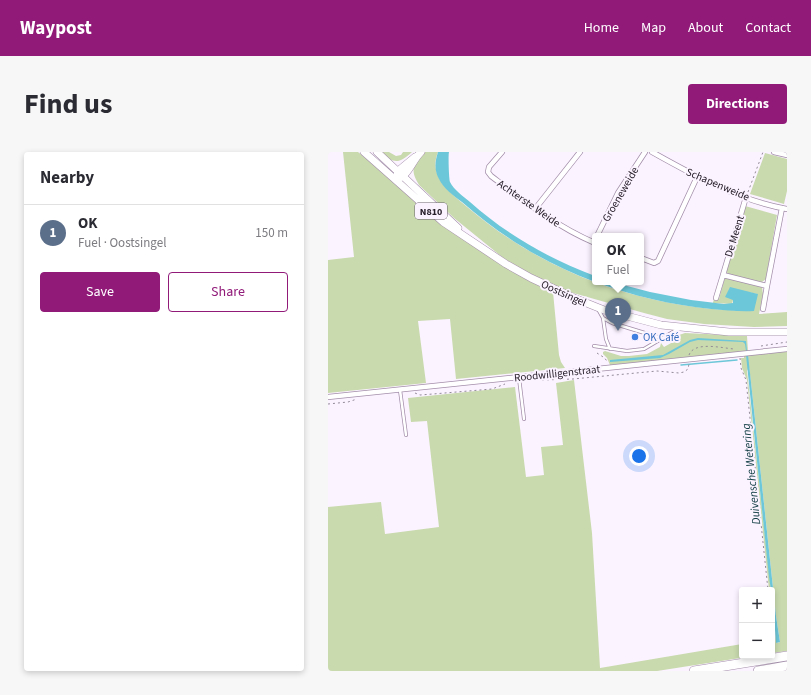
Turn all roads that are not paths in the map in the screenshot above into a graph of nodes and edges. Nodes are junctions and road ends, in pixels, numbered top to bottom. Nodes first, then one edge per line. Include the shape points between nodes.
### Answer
1 (364, 152) edge
2 (377, 152) edge
3 (502, 152) edge
4 (580, 152) edge
5 (645, 152) edge
6 (652, 152) edge
7 (774, 152) edge
8 (419, 154) edge
9 (787, 155) edge
10 (401, 173) junction
11 (697, 177) junction
12 (396, 180) junction
13 (746, 197) junction
14 (535, 209) junction
15 (784, 209) edge
16 (598, 233) edge
17 (469, 239) junction
18 (592, 241) edge
19 (644, 259) edge
20 (723, 275) junction
21 (767, 286) junction
22 (716, 298) dead end
23 (596, 307) junction
24 (762, 309) dead end
25 (603, 318) junction
26 (680, 328) junction
27 (787, 332) edge
28 (665, 338) junction
29 (594, 346) dead end
30 (610, 349) junction
31 (787, 349) edge
32 (519, 377) junction
33 (400, 389) junction
34 (328, 396) edge
35 (524, 419) dead end
36 (406, 435) dead end
37 (787, 656) edge
38 (787, 666) edge
39 (694, 671) edge
40 (762, 671) edge

1 - 12 main road, Oostsingel / N810
2 - 10 main road, Oostsingel / N810
3 - 14 street, Achterste Weide via 489,167 488,172
4 - 14 street
5 - 16 street, Groeneweide via 618,193
6 - 11 street, Schapenweide
7 - 9 street
8 - 10 main road
10 - 12 main road
10 - 17 main road, Oostsingel / N810
11 - 13 street, Schapenweide
11 - 19 street via 658,261 654,263
12 - 17 main road, Oostsingel / N810 via 443,222
13 - 15 street, Schapenweide
13 - 20 street, De Meent
14 - 18 street, Achterste Weide
15 - 21 street
17 - 23 main road, Oostsingel / N810 via 531,278
20 - 21 street
20 - 22 street, De Meent
21 - 24 street
23 - 25 lane
23 - 26 main road, Oostsingel / N810
25 - 28 lane
25 - 30 lane
26 - 27 main road, Oostsingel / N810 via 729,332
26 - 28 lane
28 - 30 lane via 644,349 627,352
29 - 30 lane
31 - 32 street, Roodwilligenstraat
32 - 33 street, Roodwilligenstraat
32 - 35 lane
33 - 34 street, Roodwilligenstraat
33 - 36 lane
37 - 39 highway
38 - 40 highway

